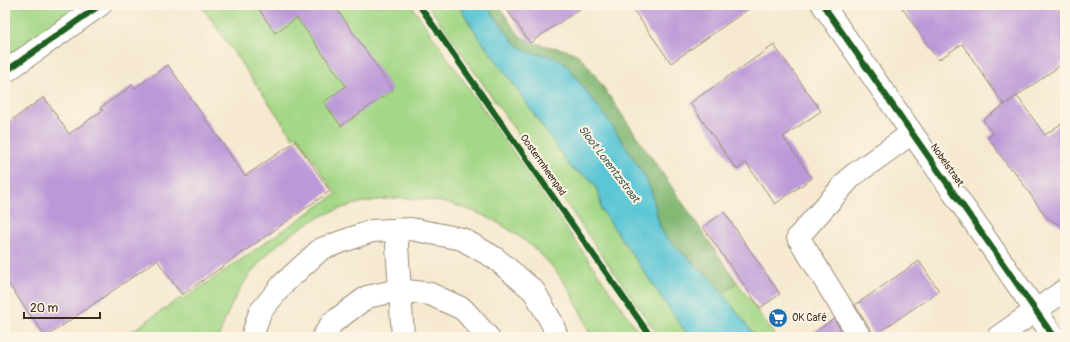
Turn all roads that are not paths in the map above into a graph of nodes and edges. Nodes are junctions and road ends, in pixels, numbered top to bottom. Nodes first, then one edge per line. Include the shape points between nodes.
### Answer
1 (100, 5) edge
2 (823, 5) edge
3 (5, 72) edge
4 (912, 133) junction
5 (396, 230) junction
6 (399, 290) junction
7 (1065, 290) edge
8 (1036, 310) junction
9 (252, 337) edge
10 (323, 337) edge
11 (402, 337) edge
12 (488, 337) edge
13 (557, 337) edge
14 (860, 337) edge
15 (998, 337) edge
16 (1054, 337) edge

1 - 3 street
2 - 4 street, Nobelstraat
4 - 8 street, Nobelstraat
4 - 14 street via 852,176 798,237
5 - 6 street
5 - 9 street via 372,232 322,249 283,284 260,312
5 - 13 street via 412,229 462,238 495,258 534,291
6 - 10 street via 367,297 332,322
6 - 11 street
6 - 12 street via 430,294 463,309
7 - 8 street
8 - 15 street
8 - 16 street, Nobelstraat

